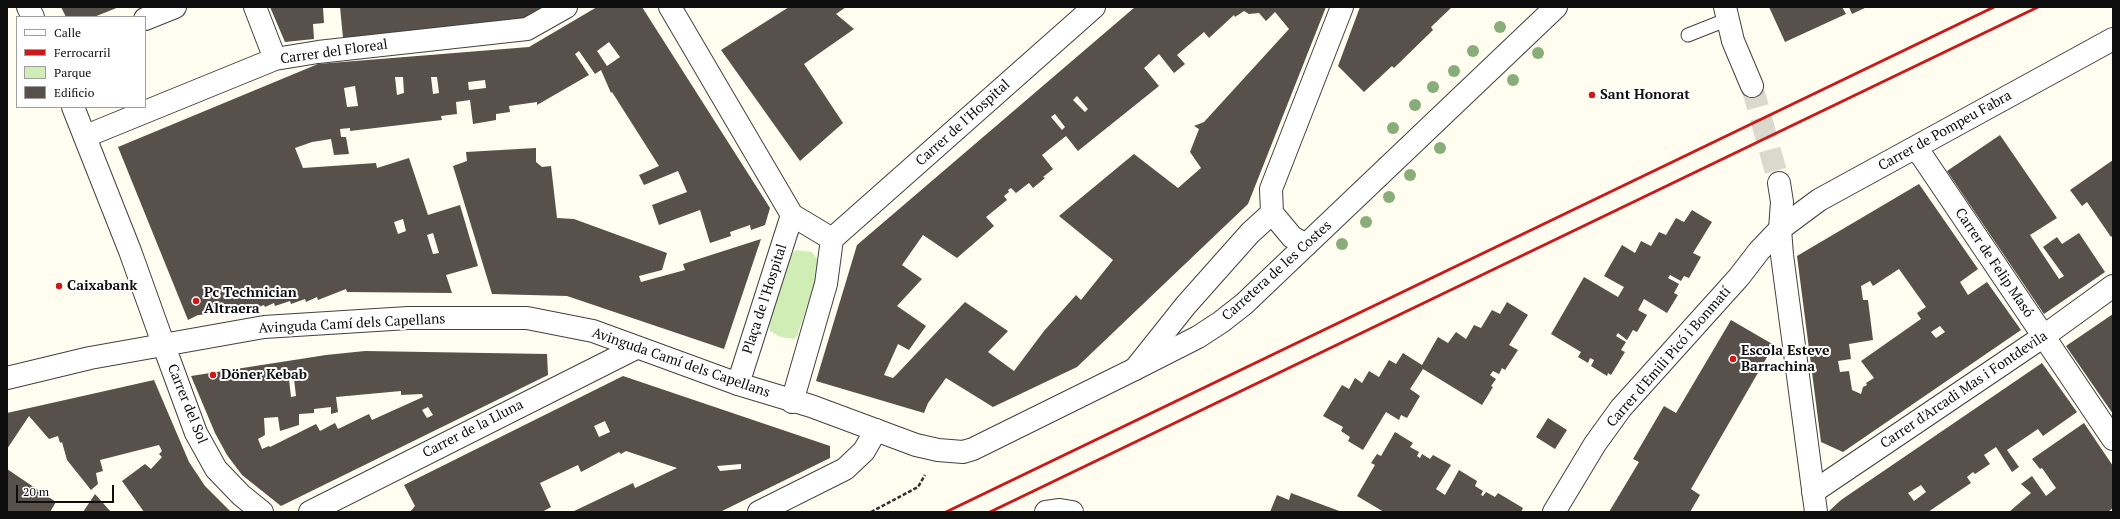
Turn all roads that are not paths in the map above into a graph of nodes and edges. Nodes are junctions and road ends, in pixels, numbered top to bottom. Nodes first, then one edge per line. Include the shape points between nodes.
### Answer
1 (28, 7) edge
2 (175, 7) edge
3 (255, 7) edge
4 (566, 7) edge
5 (670, 7) edge
6 (1094, 7) edge
7 (1342, 7) edge
8 (1556, 7) edge
9 (1726, 14) edge
10 (32, 16) edge
11 (146, 19) edge
12 (1688, 34) dead end
13 (2113, 39) edge
14 (275, 60) junction
15 (1752, 86) tunnel mouth
16 (73, 108) edge
17 (86, 136) junction
18 (1914, 149) junction
19 (1779, 182) tunnel mouth
20 (1272, 213) junction
21 (792, 215) junction
22 (1780, 229) junction
23 (832, 239) junction
24 (1306, 245) junction
25 (2113, 286) edge
26 (2044, 336) junction
27 (164, 346) junction
28 (636, 348) junction
29 (1135, 368) junction
30 (7, 378) edge
31 (738, 384) junction
32 (792, 402) junction
33 (876, 430) junction
34 (2113, 439) edge
35 (1815, 502) edge
36 (262, 512) edge
37 (310, 512) edge
38 (759, 512) edge
39 (1046, 512) edge
40 (1072, 512) edge
41 (1554, 512) edge

1 - 10 street
2 - 11 street
3 - 14 street
4 - 14 street, Carrer del Floreal via 527,29 318,52
5 - 21 street
6 - 23 street, Carrer de l'Hospital
7 - 20 street via 1271,189
8 - 24 street, Carretera de les Costes
9 - 12 lane
9 - 15 street
13 - 18 street, Carrer de Pompeu Fabra
14 - 17 street, Carrer del Floreal
16 - 17 street, Carrer del Sol
17 - 27 street, Carrer del Sol
18 - 22 street, Carrer de Pompeu Fabra via 1819,200
18 - 26 street, Carrer de Felip Masó via 1922,156
19 - 22 street via 1782,213
20 - 24 street via 1292,237
20 - 29 street via 1250,233 1207,281
21 - 23 street
21 - 31 street, Plaça de l'Hospital
22 - 35 street
22 - 41 street, Carrer d'Emili Picó i Bonmatí via 1621,408 1594,444
23 - 32 street via 826,284
24 - 29 street, Carretera de les Costes via 1244,304 1221,322 1198,337
25 - 26 street, Carrer d'Arcadi Mas i Fontdevila
26 - 34 street, Carrer de Felip Masó
26 - 35 street, Carrer d'Arcadi Mas i Fontdevila
27 - 28 street, Avinguda Camí dels Capellans via 264,327 408,318 527,318 593,331
27 - 30 street, Avinguda Camí dels Capellans via 90,358
27 - 36 street, Carrer del Sol via 196,433 216,469
28 - 31 street, Avinguda Camí dels Capellans
28 - 37 street, Carrer de la Lluna
29 - 33 street, Carretera de les Costes via 963,452 929,449
31 - 32 street, Avinguda Camí dels Capellans
32 - 33 street, Avinguda Camí dels Capellans via 811,406
33 - 38 street via 864,450 844,469
39 - 40 street

